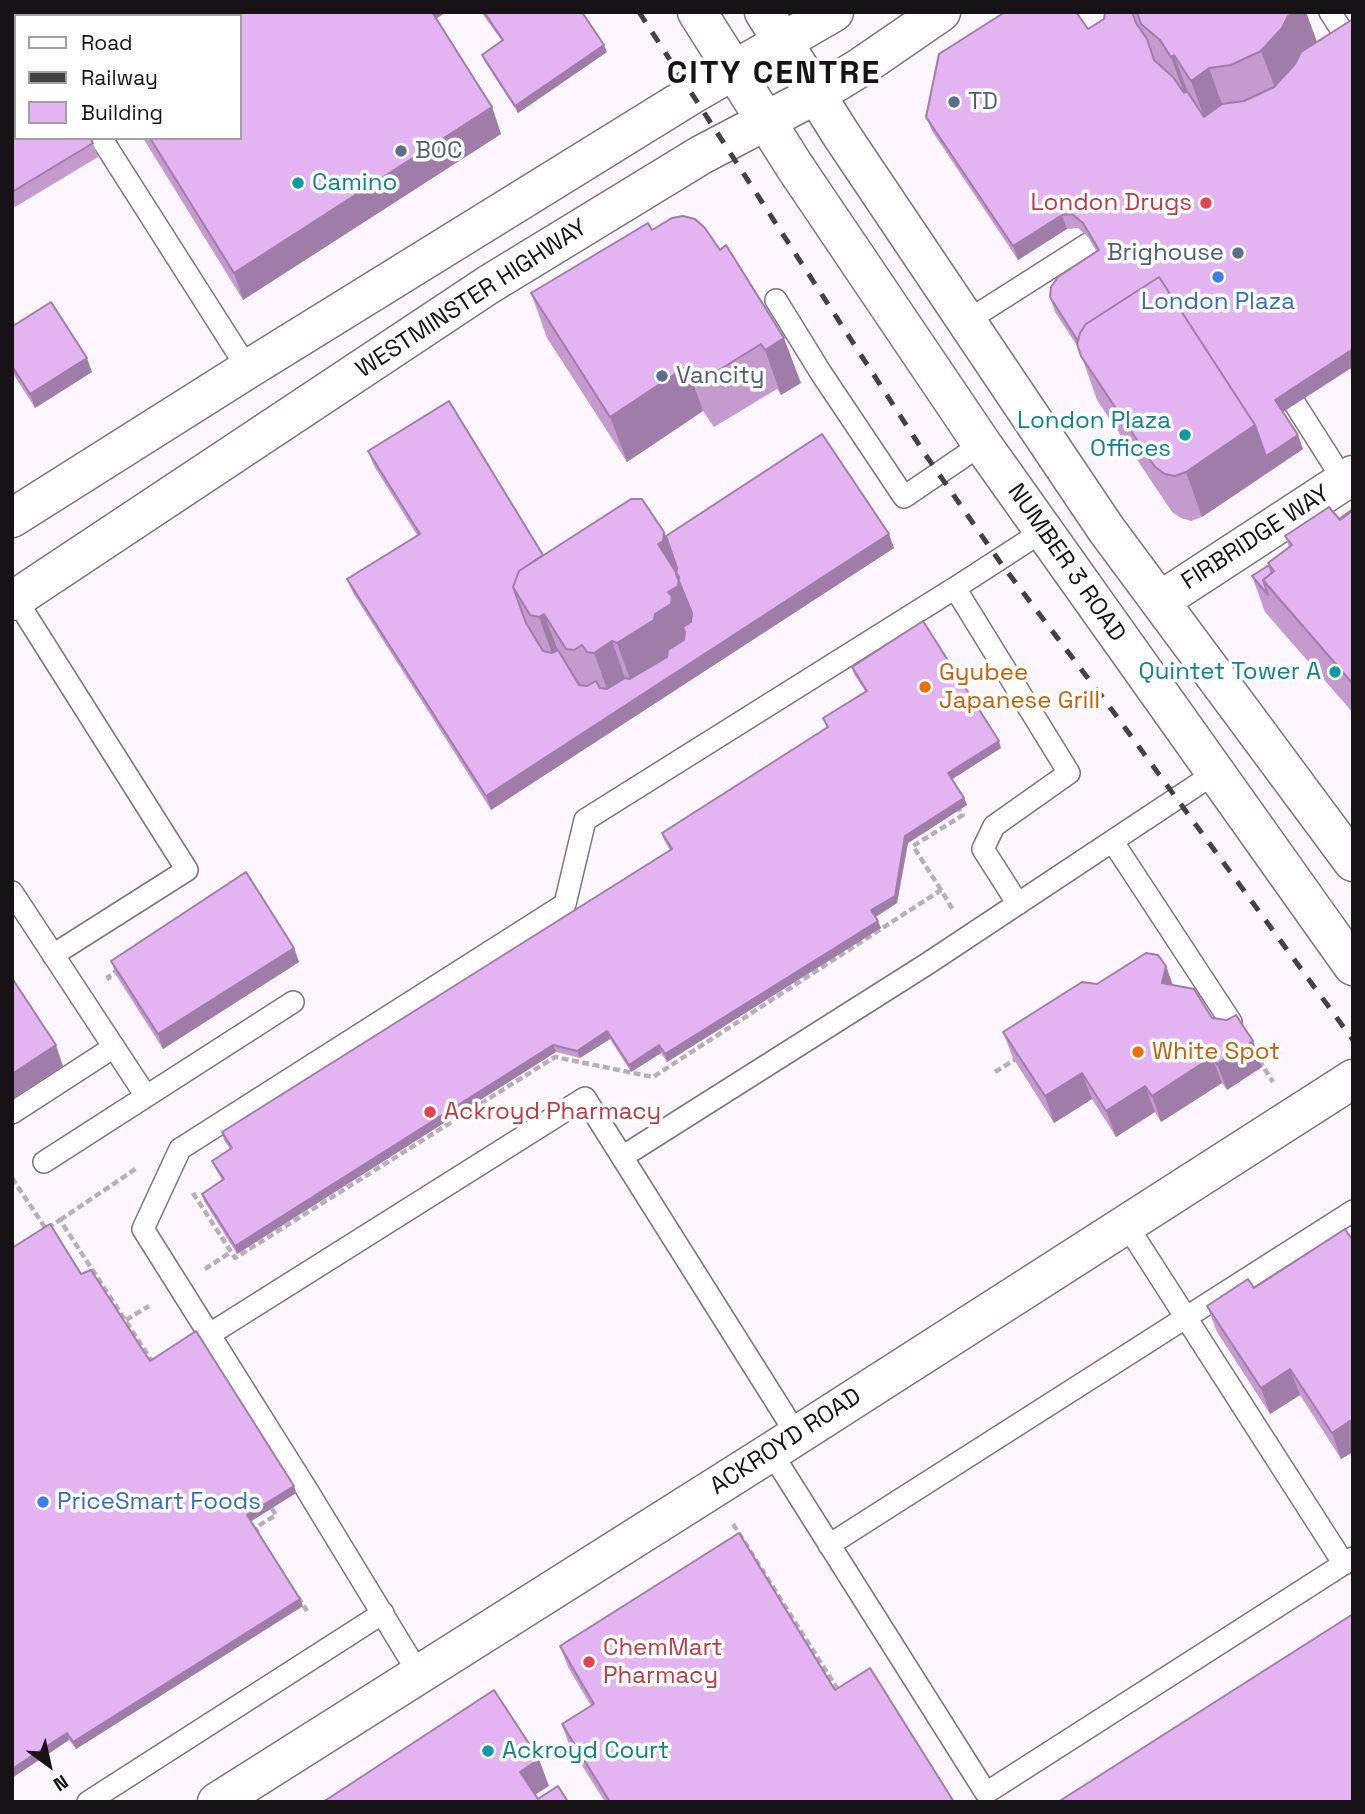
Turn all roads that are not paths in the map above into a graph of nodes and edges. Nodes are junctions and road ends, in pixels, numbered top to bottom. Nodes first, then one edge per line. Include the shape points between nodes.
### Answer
1 (697, 12) edge
2 (834, 12) edge
3 (940, 12) edge
4 (1330, 12) edge
5 (774, 28) edge
6 (1348, 40) edge
7 (734, 69) junction
8 (817, 93) junction
9 (766, 121) junction
10 (102, 140) edge
11 (1091, 242) edge
12 (776, 300) dead end
13 (967, 321) junction
14 (248, 369) junction
15 (1295, 404) edge
16 (982, 444) junction
17 (1348, 478) edge
18 (12, 518) edge
19 (1043, 531) junction
20 (955, 588) junction
21 (13, 597) edge
22 (1160, 601) junction
23 (1215, 773) junction
24 (1113, 842) junction
25 (1353, 862) edge
26 (12, 892) edge
27 (1018, 904) junction
28 (54, 955) junction
29 (1353, 966) edge
30 (293, 1002) dead end
31 (1231, 1022) edge
32 (114, 1047) junction
33 (1353, 1079) edge
34 (146, 1096) junction
35 (12, 1113) edge
36 (622, 1157) junction
37 (44, 1162) dead end
38 (1353, 1210) edge
39 (1126, 1224) junction
40 (1185, 1317) junction
41 (210, 1334) junction
42 (784, 1444) junction
43 (829, 1545) junction
44 (1348, 1561) edge
45 (383, 1613) junction
46 (419, 1674) junction
47 (222, 1801) edge
48 (88, 1802) edge

1 - 7 main road, NUMBER 3 ROAD
2 - 5 main road
3 - 8 main road, WESTMINSTER HIGHWAY
4 - 6 lane
5 - 7 main road
5 - 8 main road
7 - 9 main road, NUMBER 3 ROAD
7 - 14 main road
8 - 9 main road, WESTMINSTER HIGHWAY
8 - 13 main road
9 - 16 main road, NUMBER 3 ROAD
9 - 21 main road, WESTMINSTER HIGHWAY via 701,155 488,285
10 - 14 lane
11 - 13 lane
12 - 16 lane via 904,498
13 - 22 main road via 1106,529
14 - 18 main road
15 - 17 lane
16 - 19 main road, NUMBER 3 ROAD
17 - 22 main road, FIRBRIDGE WAY
19 - 20 lane
19 - 23 main road, NUMBER 3 ROAD
20 - 27 lane via 1069,773 994,826 983,849
20 - 41 lane via 585,820 565,904 180,1149 143,1229
21 - 28 lane via 187,870
22 - 25 main road
23 - 24 lane
23 - 29 main road, NUMBER 3 ROAD
24 - 27 lane
24 - 31 lane
26 - 28 lane
27 - 36 lane
28 - 32 lane
30 - 34 lane
32 - 34 lane
32 - 35 lane
33 - 39 main road, ACKROYD ROAD
34 - 37 lane
36 - 41 lane via 585,1098
36 - 42 lane
38 - 40 lane
39 - 40 lane
39 - 42 main road, ACKROYD ROAD
40 - 43 lane
40 - 44 lane
41 - 45 lane
42 - 43 lane
42 - 46 main road, ACKROYD ROAD
43 - 44 lane via 986,1793
45 - 46 lane
45 - 48 lane
46 - 47 main road, ACKROYD ROAD

